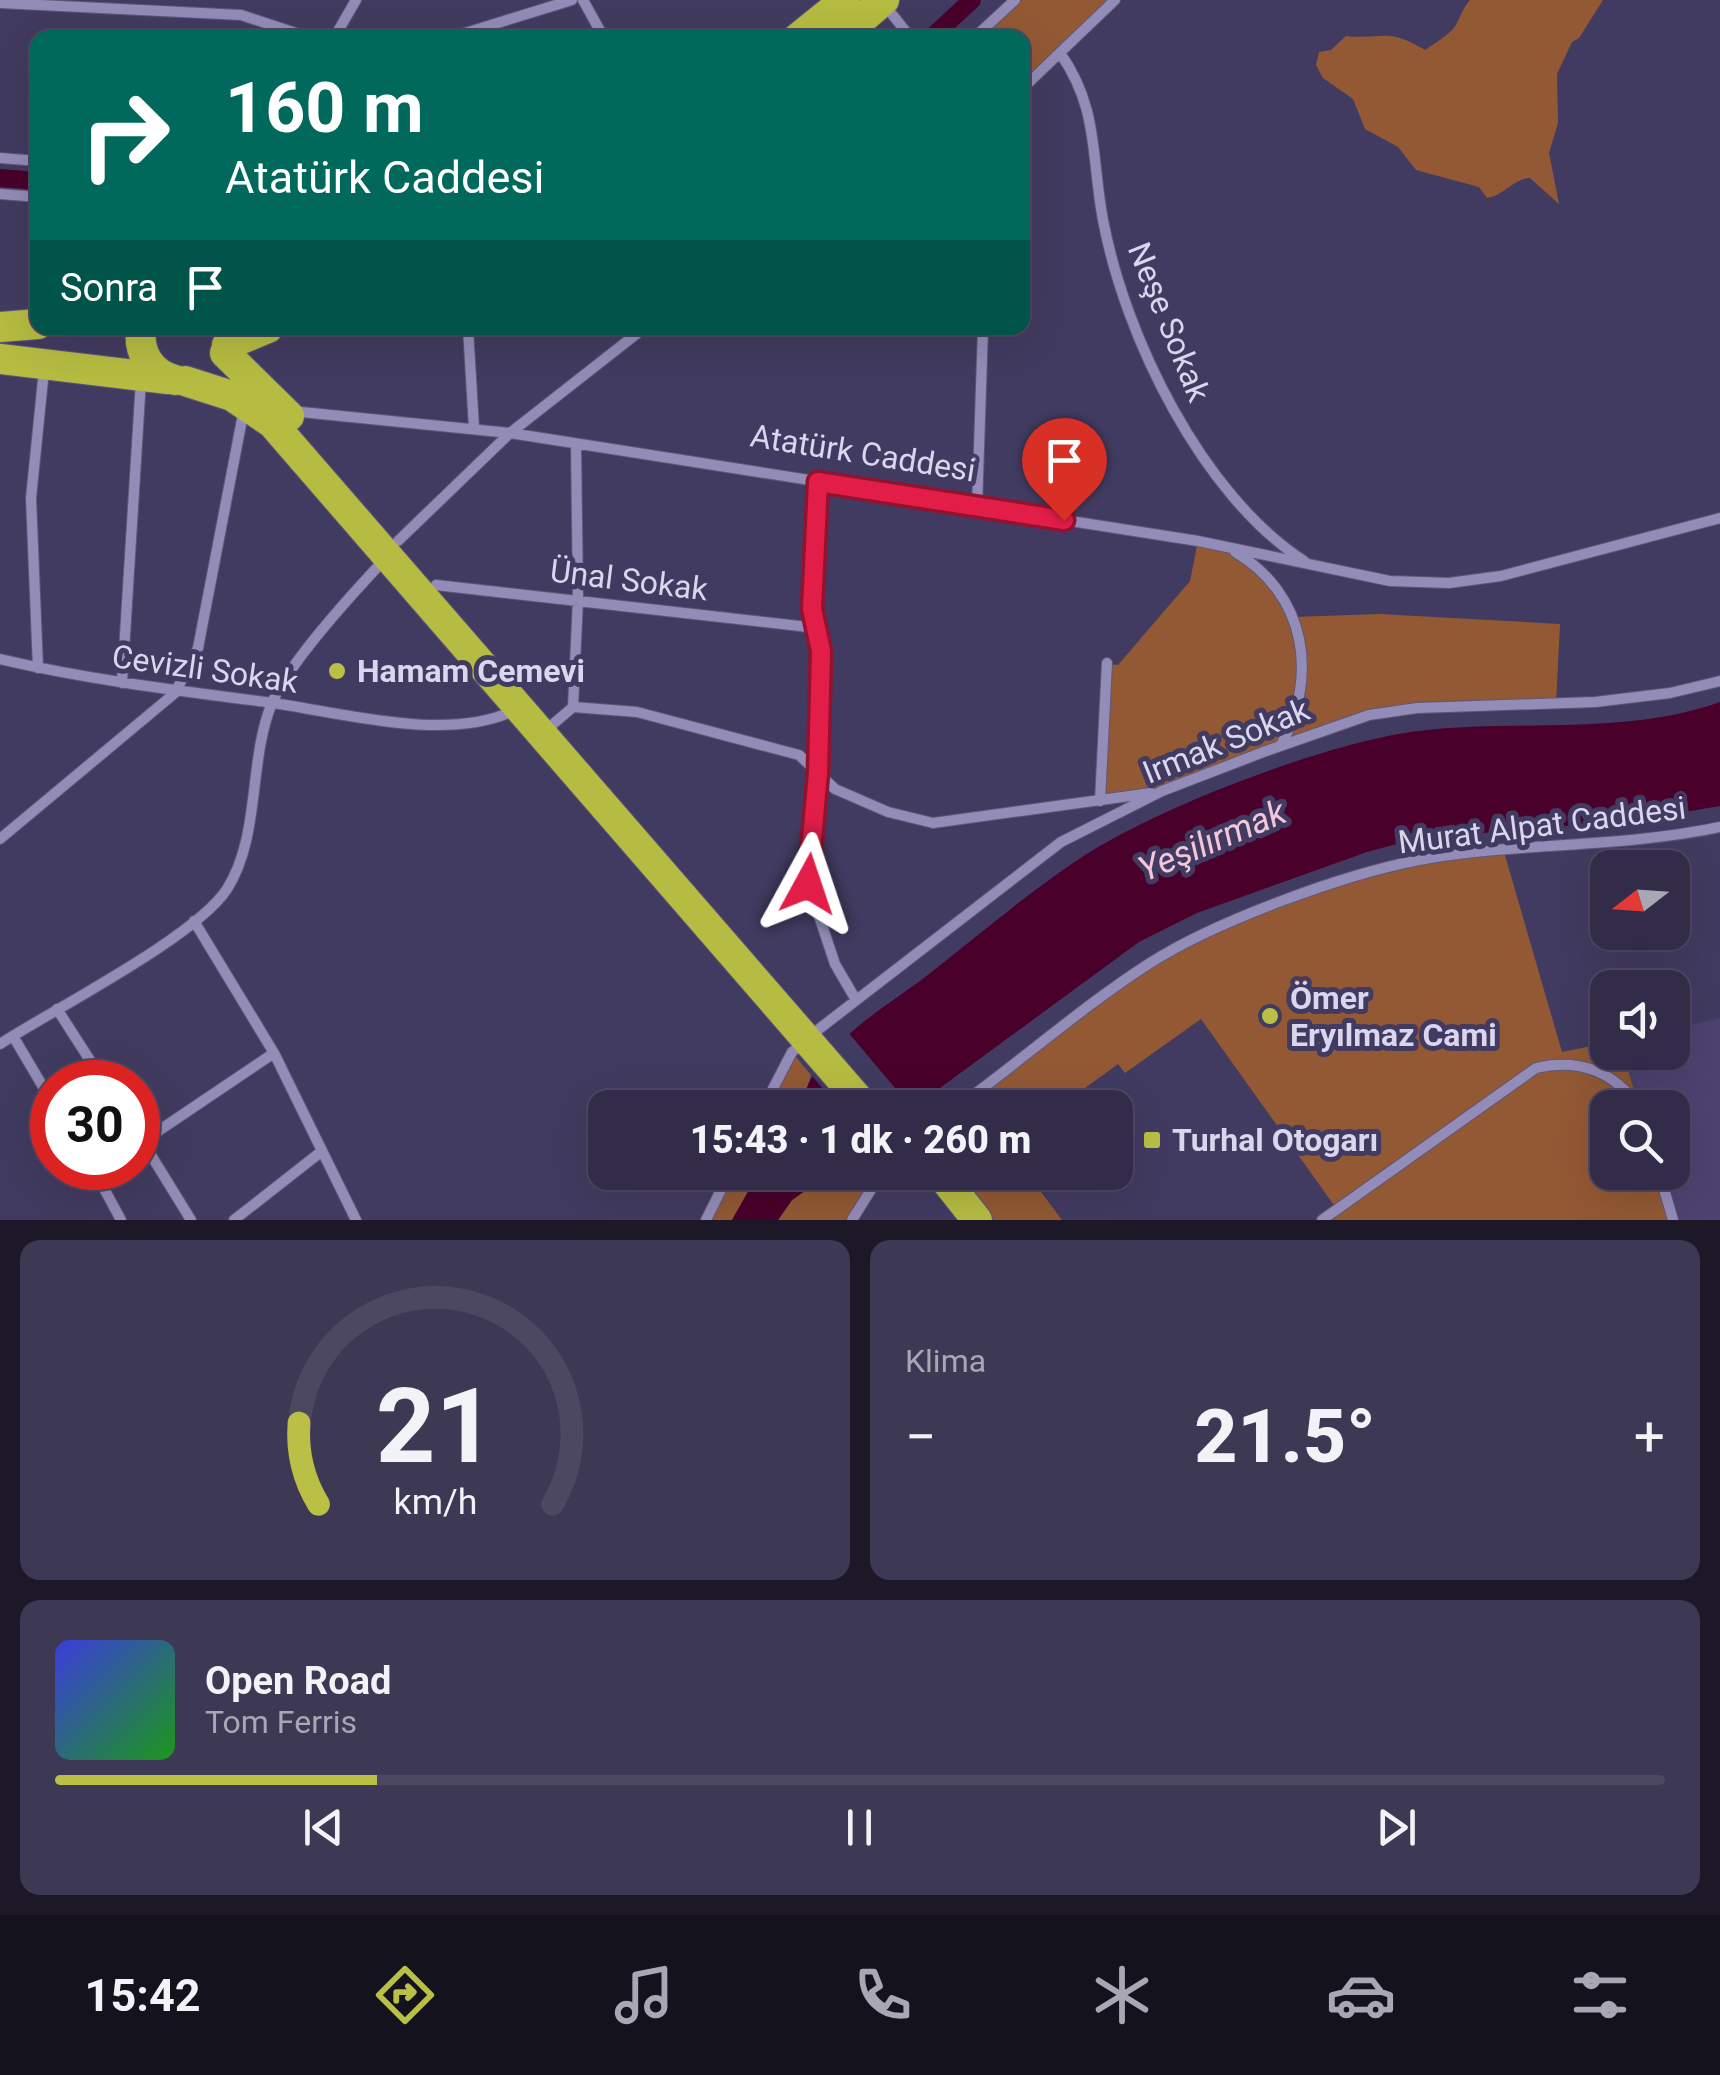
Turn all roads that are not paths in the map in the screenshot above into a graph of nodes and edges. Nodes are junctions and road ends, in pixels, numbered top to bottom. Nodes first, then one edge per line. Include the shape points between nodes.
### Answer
1 (356, 0) edge
2 (572, 0) edge
3 (583, 0) edge
4 (845, 0) edge
5 (1015, 0) edge
6 (1115, 0) edge
7 (883, 1) edge
8 (0, 3) edge
9 (66, 4) edge
10 (285, 30) edge
11 (339, 30) edge
12 (475, 30) edge
13 (600, 30) edge
14 (808, 30) edge
15 (849, 30) edge
16 (905, 30) edge
17 (983, 30) edge
18 (1060, 53) junction
19 (1030, 81) edge
20 (0, 158) edge
21 (30, 160) edge
22 (0, 194) edge
23 (30, 196) edge
24 (30, 325) edge
25 (0, 327) edge
26 (142, 335) edge
27 (468, 335) edge
28 (635, 335) edge
29 (983, 335) edge
30 (226, 342) edge
31 (0, 359) edge
32 (45, 364) junction
33 (165, 379) junction
34 (245, 403) junction
35 (285, 411) junction
36 (474, 428) junction
37 (510, 433) junction
38 (576, 444) junction
39 (818, 482) junction
40 (977, 507) junction
41 (1720, 518) edge
42 (1226, 546) junction
43 (394, 548) junction
44 (1313, 567) junction
45 (436, 585) junction
46 (578, 599) junction
47 (816, 628) junction
48 (0, 660) edge
49 (1107, 664) dead end
50 (38, 668) junction
51 (1720, 681) edge
52 (122, 683) junction
53 (174, 692) junction
54 (272, 703) junction
55 (520, 708) junction
56 (556, 721) junction
57 (1280, 745) junction
58 (818, 773) junction
59 (1162, 791) junction
60 (1100, 801) junction
61 (1720, 827) edge
62 (0, 839) edge
63 (194, 921) junction
64 (856, 1000) junction
65 (57, 1008) junction
66 (814, 1034) junction
67 (13, 1036) junction
68 (0, 1044) edge
69 (274, 1053) junction
70 (90, 1060) edge
71 (30, 1065) edge
72 (773, 1090) edge
73 (853, 1090) edge
74 (868, 1090) edge
75 (980, 1090) edge
76 (1623, 1090) edge
77 (160, 1125) edge
78 (322, 1151) junction
79 (160, 1170) edge
80 (104, 1190) edge
81 (721, 1190) edge
82 (871, 1190) edge
83 (935, 1190) edge
84 (953, 1190) edge
85 (1663, 1190) edge
86 (121, 1220) edge
87 (191, 1220) edge
88 (234, 1220) edge
89 (356, 1220) edge
90 (706, 1220) edge
91 (852, 1220) edge
92 (959, 1220) edge
93 (978, 1220) edge
94 (1322, 1220) edge
95 (1672, 1220) edge

1 - 11 street
2 - 12 street
3 - 13 street
4 - 14 highway
5 - 17 street
6 - 18 street
7 - 15 highway
7 - 16 street
8 - 9 street
9 - 10 street via 240,16
18 - 19 street
18 - 44 street, Neşe Sokak via 1085,94 1109,245 1158,377 1233,498 1283,548
20 - 21 street
22 - 23 street
24 - 25 highway
26 - 33 highway via 144,356
27 - 36 street
28 - 37 street
29 - 40 street
30 - 33 highway via 209,373
30 - 35 highway
31 - 32 highway
32 - 33 highway
32 - 50 street via 32,498
33 - 34 highway
33 - 52 street
34 - 43 highway
34 - 53 street via 198,648
35 - 36 street, Atatürk Caddesi
35 - 43 highway
36 - 37 street, Atatürk Caddesi
37 - 38 street, Atatürk Caddesi
37 - 43 street
38 - 39 street, Atatürk Caddesi
38 - 46 street
39 - 40 street, Atatürk Caddesi
39 - 47 street
40 - 42 street, Atatürk Caddesi
41 - 44 street, Atatürk Caddesi via 1481,579 1390,581
42 - 44 street, Atatürk Caddesi
42 - 57 street via 1274,585 1300,639 1301,694
43 - 45 highway
43 - 54 street
43 - 55 highway
45 - 46 street, Ünal Sokak
45 - 56 highway
46 - 47 street, Ünal Sokak
46 - 56 street
47 - 58 street
48 - 50 street, Cevizli Sokak
49 - 60 street
50 - 52 street, Cevizli Sokak
51 - 57 street, Irmak Sokak via 1595,702 1400,710
52 - 53 street, Cevizli Sokak
53 - 54 street, Cevizli Sokak
53 - 62 street
54 - 55 street, Cevizli Sokak via 430,723 500,718
54 - 63 street via 236,870
55 - 56 highway
56 - 58 street via 637,712 798,755
56 - 66 highway
57 - 59 street, Irmak Sokak
58 - 60 street via 835,789 933,824
58 - 64 street via 808,884 835,964
59 - 60 street
59 - 64 street, Irmak Sokak via 1062,842
61 - 75 street, Murat Alpat Caddesi via 1416,861 1286,902 1150,962
63 - 65 street
63 - 69 street
64 - 66 street, Irmak Sokak
65 - 67 street
65 - 70 street
66 - 72 street, Irmak Sokak via 792,1052
66 - 73 highway
66 - 74 highway
67 - 68 street
67 - 71 street
69 - 77 street
69 - 78 street
76 - 94 street via 1589,1067 1536,1068
78 - 88 street
78 - 89 street
79 - 87 street
80 - 86 street
81 - 90 street
82 - 91 street
83 - 92 highway
84 - 93 highway
85 - 95 street

